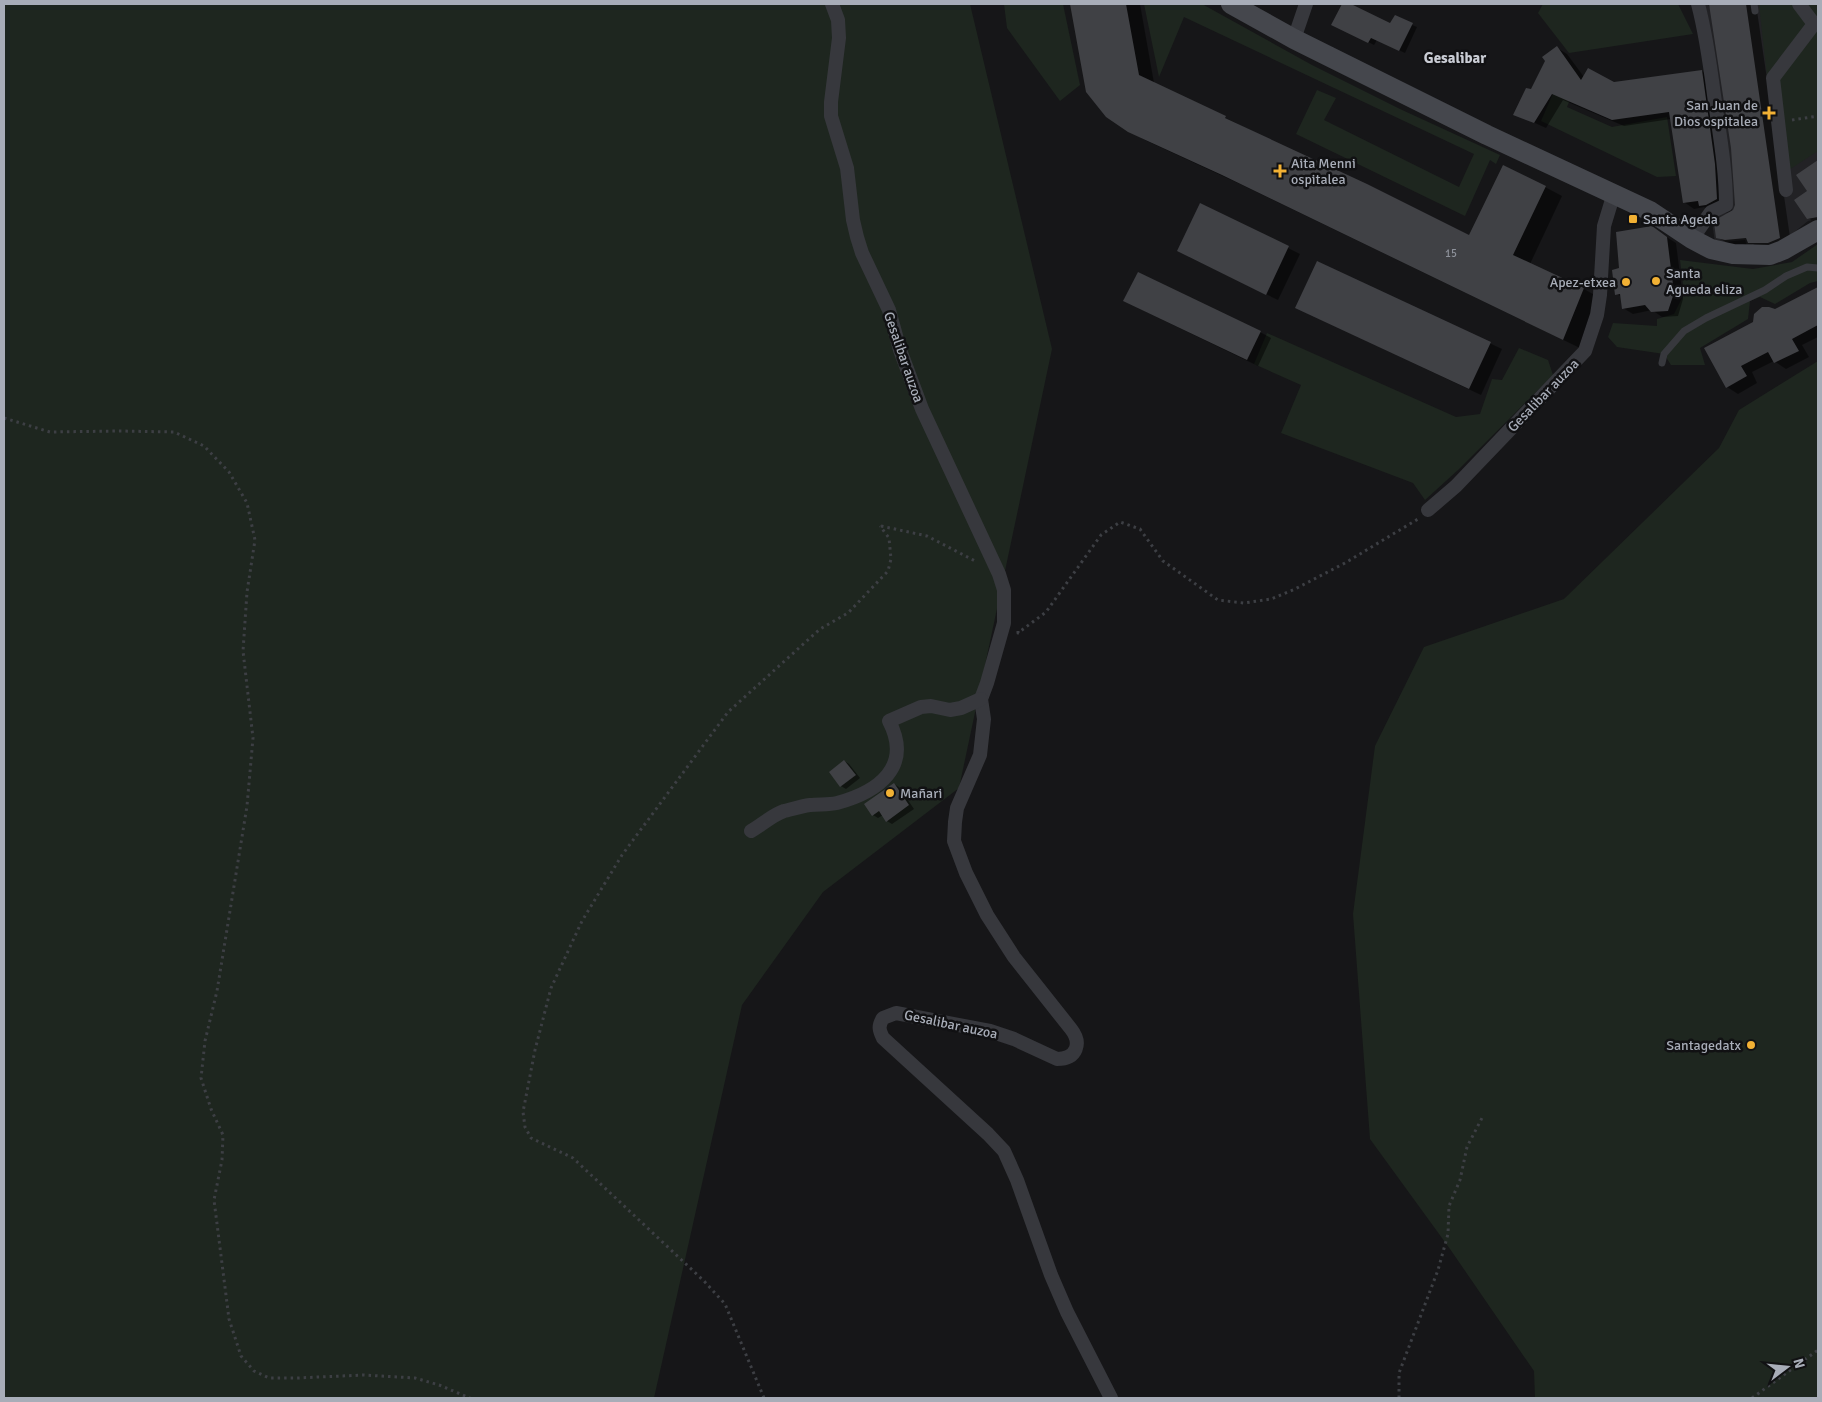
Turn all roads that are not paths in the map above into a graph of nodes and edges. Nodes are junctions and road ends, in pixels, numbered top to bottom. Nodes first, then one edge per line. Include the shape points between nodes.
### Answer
1 (832, 4) edge
2 (1231, 4) edge
3 (1698, 4) edge
4 (1800, 4) edge
5 (1304, 9) edge
6 (1816, 24) edge
7 (1294, 40) junction
8 (1786, 190) dead end
9 (1614, 193) junction
10 (1818, 230) edge
11 (1692, 239) junction
12 (1818, 268) edge
13 (1662, 363) dead end
14 (1428, 510) road end
15 (981, 699) junction
16 (751, 831) dead end
17 (1111, 1398) edge

1 - 15 street, Gesalibar auzoa via 838,20 839,38 832,119 847,168 853,220 860,246 889,310 922,409 1004,590 1004,623
2 - 7 main road
3 - 11 street via 1706,32 1726,205 1711,212
4 - 6 street
5 - 7 street
6 - 8 street via 1773,78
7 - 9 main road
9 - 11 main road via 1650,211
9 - 14 street, Gesalibar auzoa via 1604,226 1597,315 1585,351 1456,486
10 - 11 main road via 1770,256 1710,249
12 - 13 lane via 1807,267 1786,276 1684,331 1664,354
15 - 16 street via 950,710 921,707 889,722 895,733 897,750 894,768 875,786 835,804 809,805 776,814
15 - 17 street, Gesalibar auzoa via 984,719 980,754 957,808 956,848 987,915 1014,957 1077,1036 1077,1046 1070,1056 1057,1059 990,1031 896,1013 883,1018 879,1031 1004,1151 1067,1312

